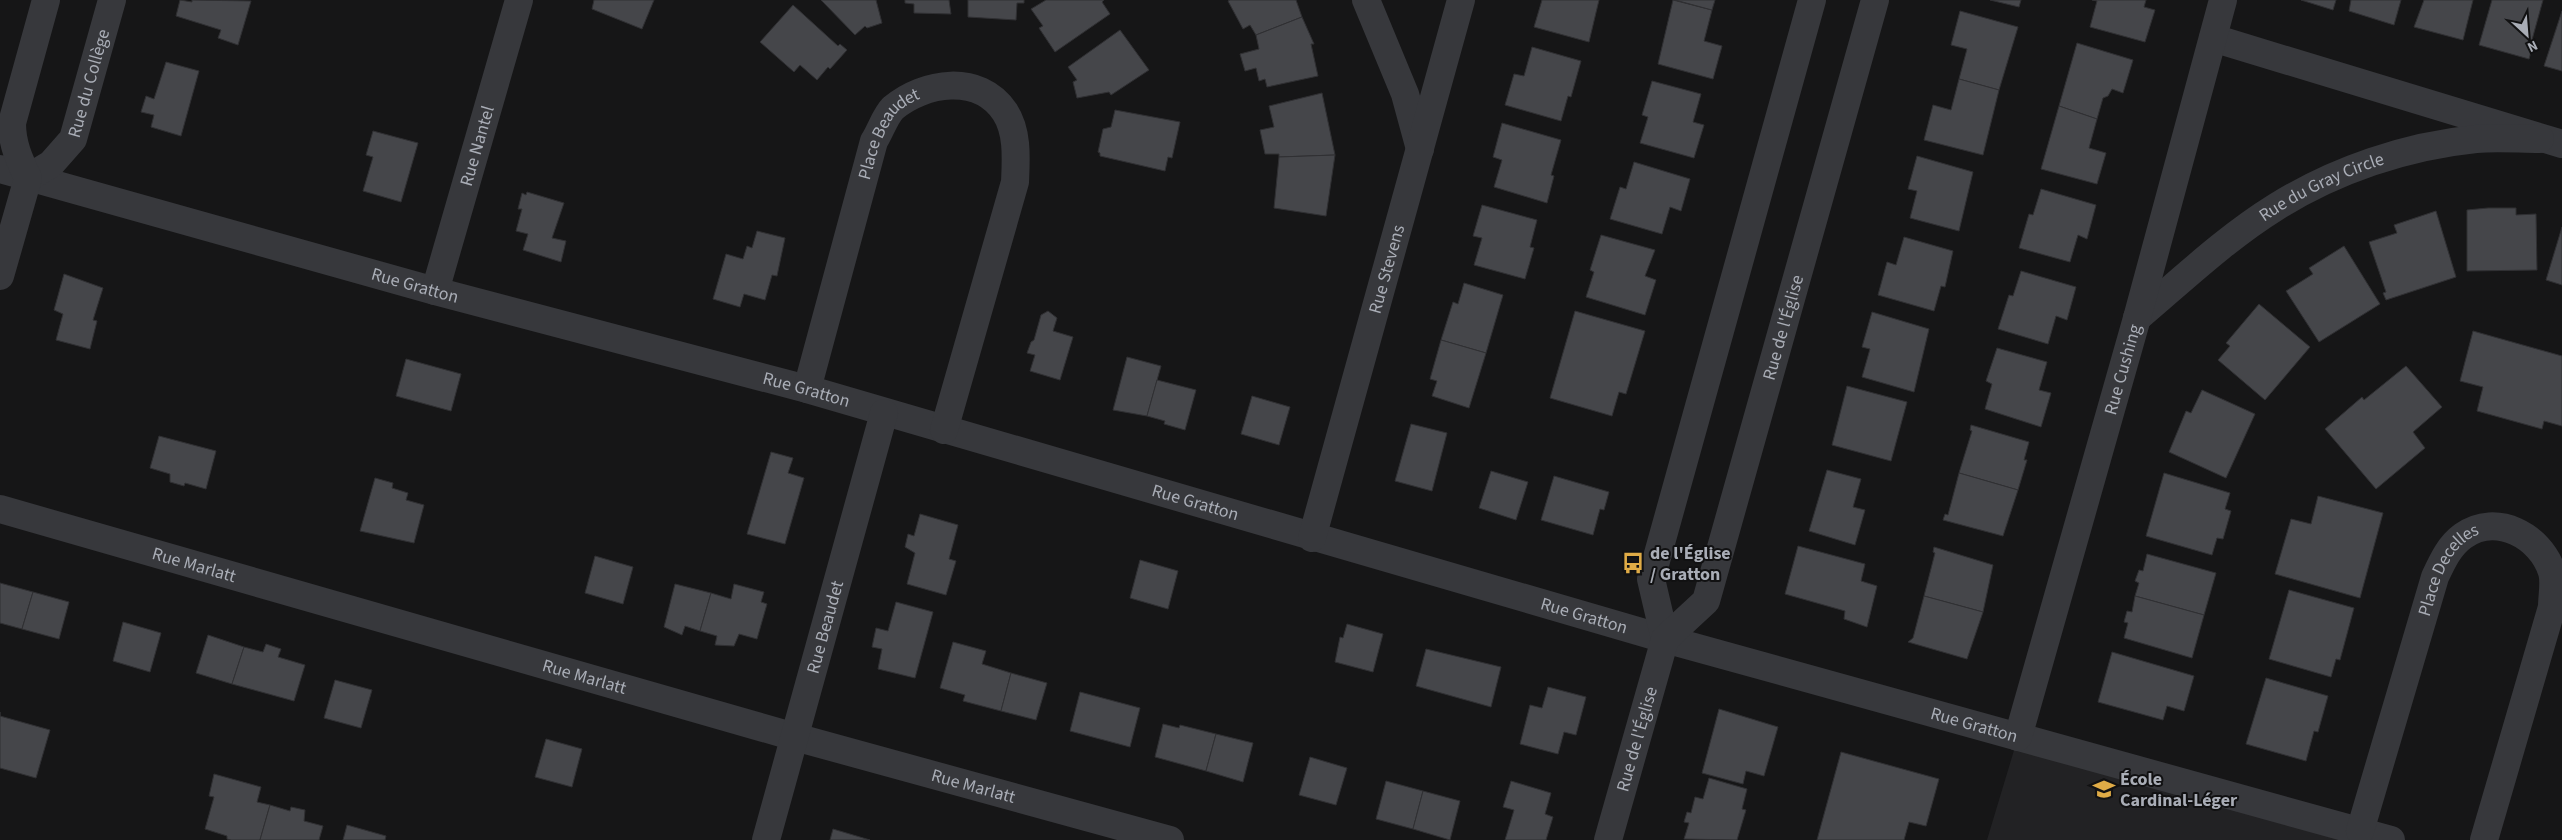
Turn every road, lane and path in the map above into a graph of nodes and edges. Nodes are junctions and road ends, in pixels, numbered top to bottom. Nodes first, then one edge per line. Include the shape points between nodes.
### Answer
1 (46, 0) edge
2 (112, 0) edge
3 (520, 0) edge
4 (1366, 0) edge
5 (1460, 0) edge
6 (1812, 0) edge
7 (1875, 0) edge
8 (2223, 0) edge
9 (2213, 38) junction
10 (2551, 141) edge
11 (1420, 149) junction
12 (0, 168) edge
13 (28, 178) junction
14 (0, 276) edge
15 (436, 291) junction
16 (2137, 318) junction
17 (808, 389) junction
18 (884, 413) junction
19 (944, 430) junction
20 (0, 508) edge
21 (1312, 538) junction
22 (1665, 639) junction
23 (795, 737) junction
24 (2018, 737) junction
25 (2360, 831) junction
26 (766, 840) edge
27 (1170, 840) edge
28 (1608, 840) edge
29 (2392, 840) edge
30 (2484, 840) edge

1 - 13 street via 12,123 12,138
2 - 13 street, Rue du Collège via 73,139 51,164
3 - 15 street, Rue Nantel
4 - 11 street via 1404,94
5 - 11 street, Rue Stevens
6 - 22 street, Rue de l'Église via 1651,579
7 - 22 street, Rue de l'Église via 1706,600
8 - 9 street, Rue Cushing
9 - 10 street, Rue du Gray Circle
9 - 16 street, Rue Cushing
10 - 16 street, Rue du Gray Circle via 2476,139 2426,148 2333,176 2276,207 2227,242
11 - 21 street, Rue Stevens
12 - 13 street, Rue Gratton
13 - 14 street
13 - 15 street, Rue Gratton
15 - 17 street, Rue Gratton
16 - 24 street, Rue Cushing
17 - 18 street, Rue Gratton
17 - 19 street, Place Beaudet via 874,141 892,109 921,90 953,84 984,92 1005,112 1016,144 1015,182
18 - 19 street, Rue Gratton
18 - 23 street, Rue Beaudet
19 - 21 street, Rue Gratton
20 - 23 street, Rue Marlatt
21 - 22 street, Rue Gratton
22 - 24 street, Rue Gratton
22 - 28 street, Rue de l'Église
23 - 26 street, Rue Beaudet
23 - 27 street, Rue Marlatt
24 - 25 street, Rue Gratton
25 - 29 street, Rue Gratton
25 - 30 street, Place Decelles via 2435,577 2445,555 2464,536 2490,525 2516,530 2537,544 2552,572 2552,606

